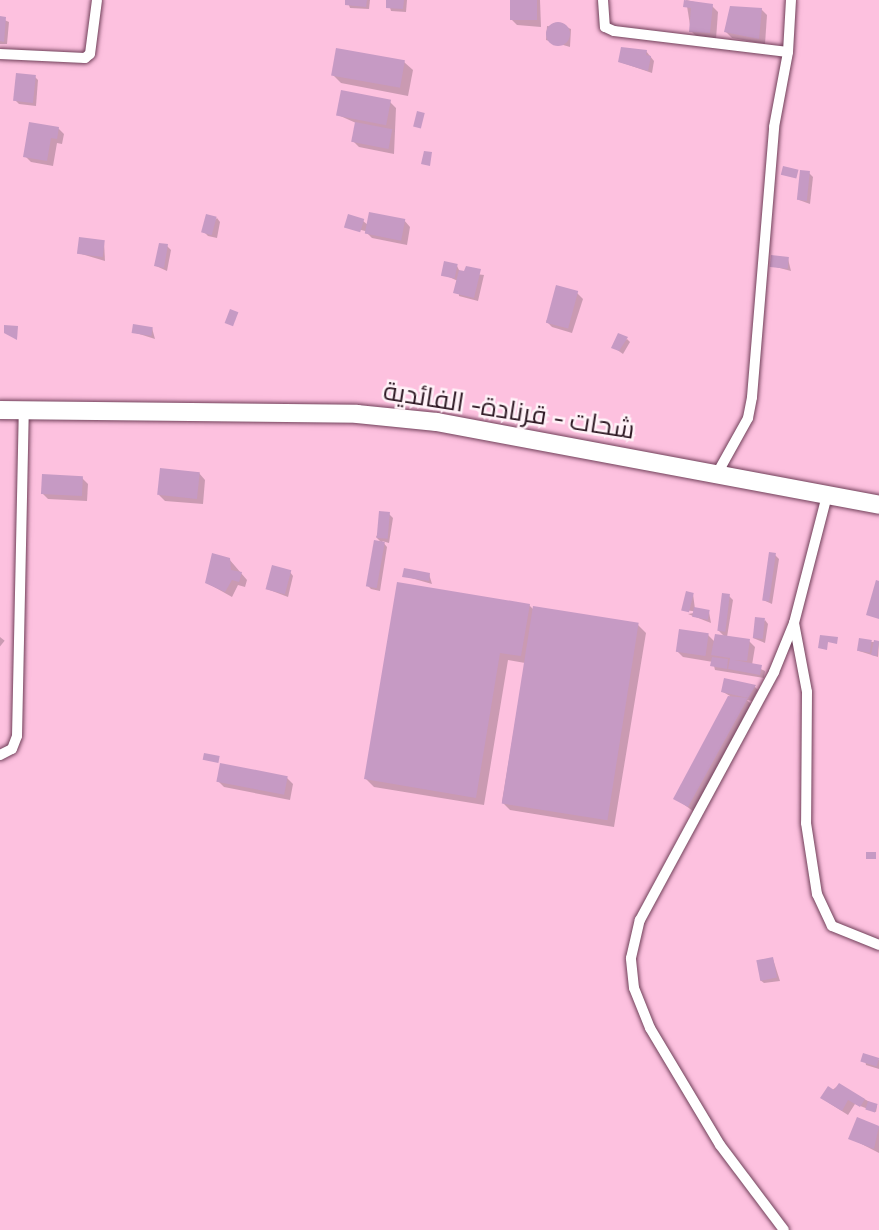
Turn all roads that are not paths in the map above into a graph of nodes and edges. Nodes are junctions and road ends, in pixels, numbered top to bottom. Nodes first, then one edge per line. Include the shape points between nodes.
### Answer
1 (97, 0) edge
2 (603, 0) edge
3 (790, 0) edge
4 (788, 51) junction
5 (0, 54) edge
6 (0, 410) edge
7 (24, 410) junction
8 (718, 472) junction
9 (827, 495) junction
10 (879, 505) edge
11 (794, 623) junction
12 (0, 755) edge
13 (879, 945) edge
14 (784, 1230) edge

1 - 5 street via 90,54 85,58
2 - 4 street via 606,27 614,31
3 - 4 street
4 - 8 street via 774,127 752,397 748,418
6 - 7 main road, شحات - قرنادة- الفائدية
7 - 8 main road, شحات - قرنادة- الفائدية via 357,414 485,430
7 - 12 street via 17,736 12,749
8 - 9 main road, شحات - قرنادة- الفائدية
9 - 10 main road, شحات - قرنادة- الفائدية
9 - 11 street
11 - 13 street via 807,692 806,823 817,894 832,926
11 - 14 street via 751,720 640,919 631,958 634,988 650,1028 720,1145

